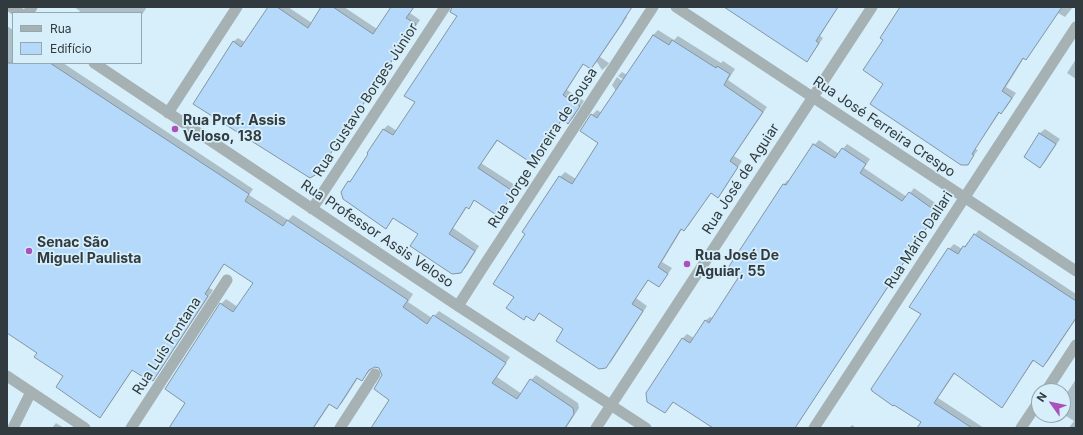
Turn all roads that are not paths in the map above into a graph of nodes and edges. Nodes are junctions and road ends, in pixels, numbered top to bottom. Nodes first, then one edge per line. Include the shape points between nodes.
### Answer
1 (237, 7) edge
2 (445, 7) edge
3 (653, 7) edge
4 (676, 7) edge
5 (872, 7) edge
6 (1076, 27) edge
7 (95, 64) edge
8 (813, 97) junction
9 (168, 113) junction
10 (965, 198) junction
11 (312, 209) junction
12 (1076, 271) edge
13 (227, 280) dead end
14 (458, 306) junction
15 (1076, 345) edge
16 (375, 374) dead end
17 (7, 376) edge
18 (1051, 383) edge
19 (31, 392) junction
20 (611, 406) junction
21 (1031, 413) edge
22 (13, 428) edge
23 (85, 428) edge
24 (132, 428) edge
25 (340, 428) edge
26 (596, 428) edge
27 (646, 428) edge
28 (814, 428) edge
29 (1021, 428) edge

1 - 9 street
2 - 11 street, Rua Gustavo Borges Júnior
3 - 14 street, Rua Jorge Moreira de Sousa
4 - 8 street, Rua José Ferreira Crespo
5 - 8 street, Rua José de Aguiar
6 - 10 street, Rua Mário Dallari
7 - 9 street, Rua Professor Assis Veloso
8 - 10 street, Rua José Ferreira Crespo
8 - 20 street, Rua José de Aguiar
9 - 11 street, Rua Professor Assis Veloso
10 - 12 street, Rua José Ferreira Crespo
10 - 28 street, Rua Mário Dallari
11 - 14 street, Rua Professor Assis Veloso
13 - 24 street, Rua Luís Fontana
14 - 20 street, Rua Professor Assis Veloso
15 - 18 street
16 - 25 street
17 - 19 street
19 - 22 street
19 - 23 street
20 - 26 street, Rua José de Aguiar
20 - 27 street, Rua Professor Assis Veloso
21 - 29 street

